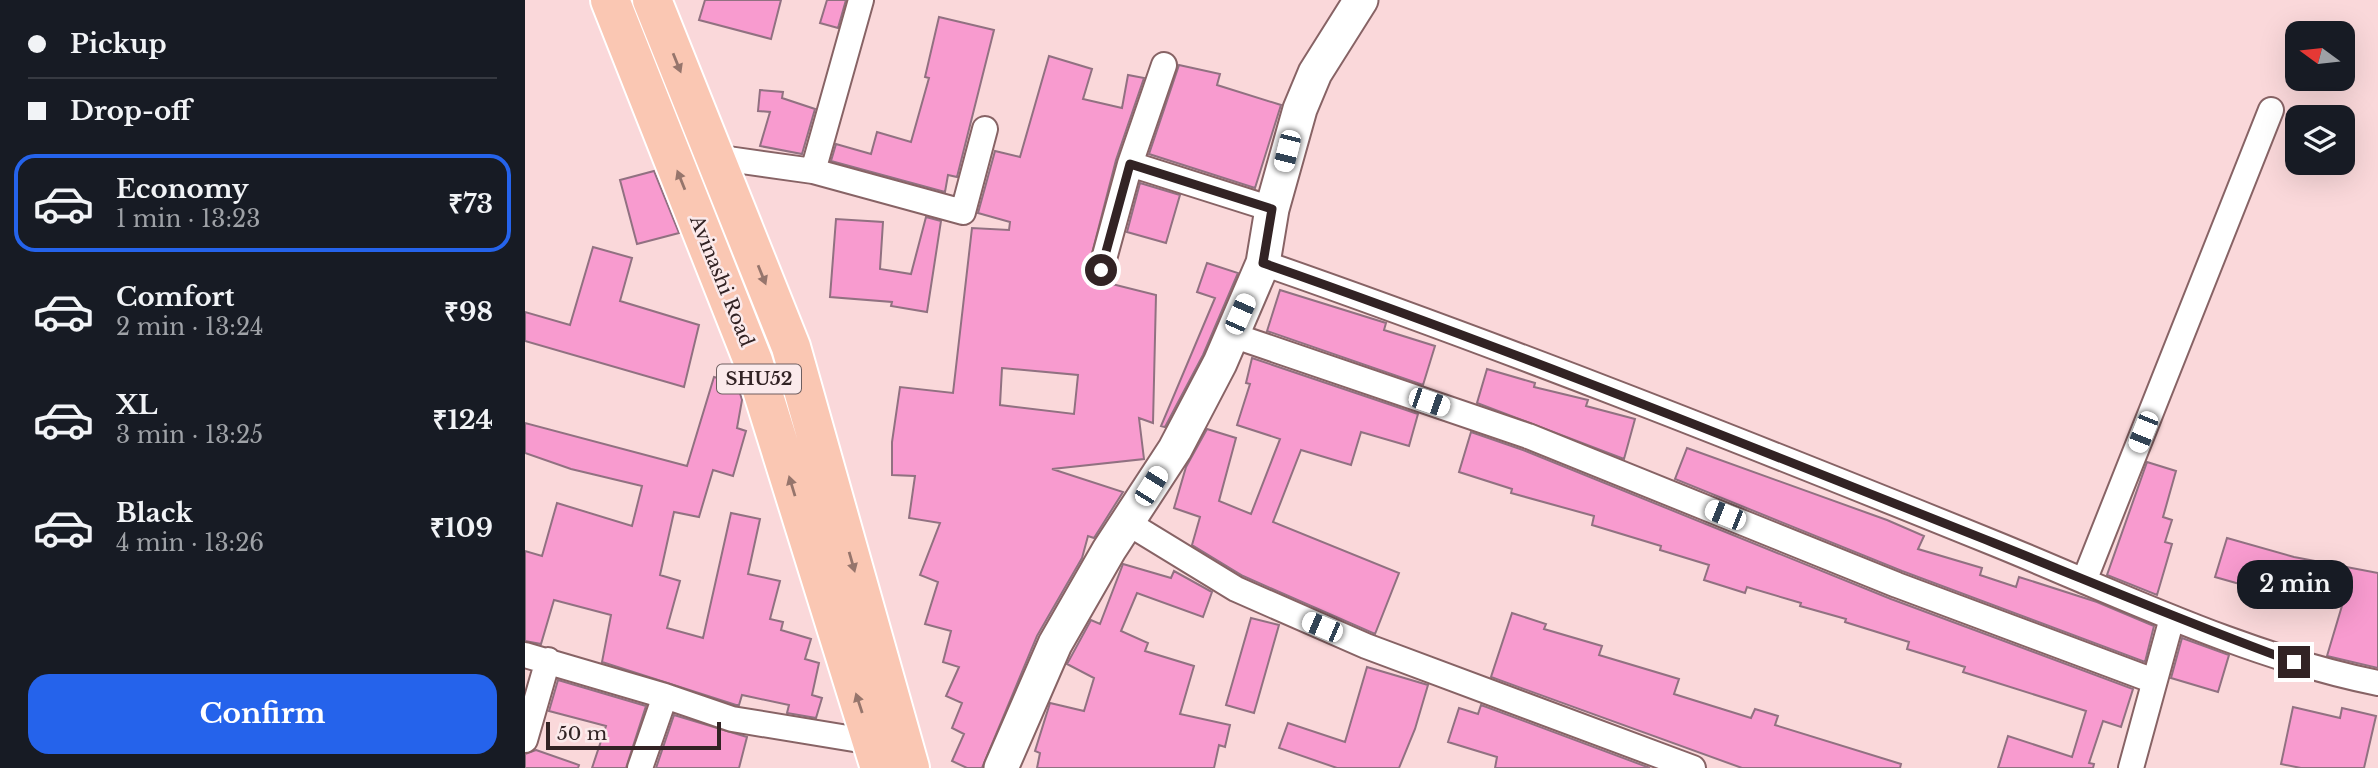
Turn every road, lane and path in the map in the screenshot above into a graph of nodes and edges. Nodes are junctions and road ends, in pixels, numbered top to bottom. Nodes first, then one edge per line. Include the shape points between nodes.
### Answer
1 (610, 0) edge
2 (652, 0) edge
3 (861, 0) edge
4 (1361, 0) edge
5 (1164, 65) dead end
6 (2271, 110) dead end
7 (985, 129) dead end
8 (715, 157) junction
9 (1130, 164) junction
10 (813, 171) junction
11 (1272, 209) junction
12 (1263, 263) junction
13 (1101, 270) dead end
14 (1232, 335) junction
15 (1128, 523) junction
16 (2084, 581) junction
17 (2172, 618) junction
18 (536, 657) edge
19 (2154, 681) junction
20 (2378, 683) edge
21 (665, 696) junction
22 (525, 740) edge
23 (876, 755) edge
24 (640, 768) edge
25 (910, 768) edge
26 (1001, 768) edge
27 (1693, 768) edge
28 (2131, 768) edge

23 -> 1 main road, Avinashi Road / SHU52 via 754,361
2 -> 8 main road, Avinashi Road / SHU52
3 - 10 street
4 - 11 main road via 1315,74 1300,109
5 - 9 street
6 - 16 street
7 - 10 street via 963,212
8 - 10 street
8 -> 25 main road, Avinashi Road / SHU52 via 791,347
9 - 11 street
9 - 13 street
11 - 12 main road
12 - 14 main road
12 - 16 street via 1404,312
14 - 15 main road via 1175,449
14 - 19 street via 1528,436 1897,585
15 - 26 main road via 1055,644
15 - 27 street via 1236,589 1354,640
16 - 17 street
17 - 19 street
17 - 20 street via 2318,671
18 - 21 street
18 - 22 street
19 - 28 street
21 - 23 street via 732,719
21 - 24 street

